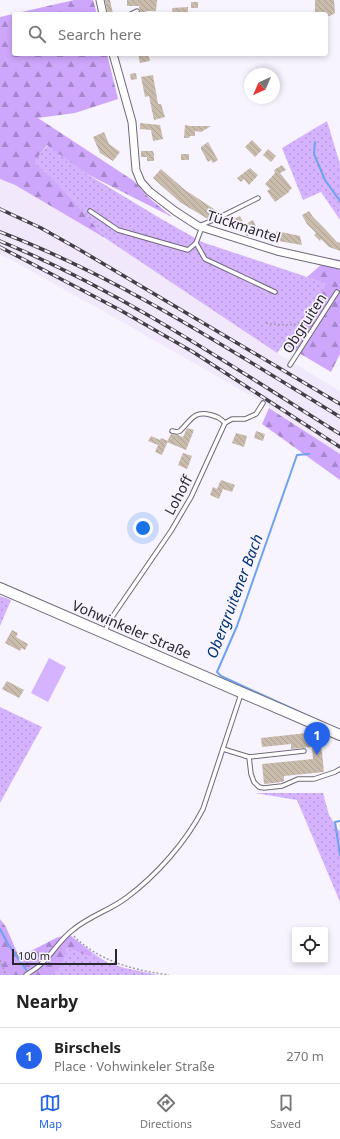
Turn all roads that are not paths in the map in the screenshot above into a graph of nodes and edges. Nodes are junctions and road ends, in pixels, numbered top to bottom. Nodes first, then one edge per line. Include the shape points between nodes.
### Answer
1 (100, 0) edge
2 (103, 12) edge
3 (114, 56) edge
4 (258, 198) dead end
5 (90, 210) dead end
6 (200, 227) junction
7 (196, 242) junction
8 (340, 265) edge
9 (275, 292) dead end
10 (337, 292) dead end
11 (290, 366) dead end
12 (263, 403) dead end
13 (225, 423) junction
14 (172, 431) dead end
15 (0, 588) edge
16 (105, 632) junction
17 (242, 692) junction
18 (340, 735) edge
19 (223, 749) junction
20 (304, 751) dead end
21 (249, 757) junction
22 (340, 769) edge
23 (26, 975) edge

1 - 2 street
3 - 6 street, Tückmantel via 132,122 136,170 141,182 149,191
4 - 6 lane
5 - 7 lane via 118,230 188,250
6 - 7 lane
6 - 8 street, Tückmantel via 277,251
7 - 9 lane via 204,258
10 - 11 lane, Obgruiten
12 - 13 lane via 256,414 246,419 232,419
13 - 14 lane via 220,417 199,413 180,431
13 - 16 lane, Lohoff via 191,496 171,531 110,620
15 - 16 street, Vohwinkeler Straße
16 - 17 street, Vohwinkeler Straße
17 - 18 street, Vohwinkeler Straße
17 - 19 lane
19 - 21 lane
19 - 23 lane via 203,809 184,840 149,878 126,898 75,927 43,963
20 - 21 lane
21 - 22 lane via 254,782 264,788 282,786 298,779 314,778

